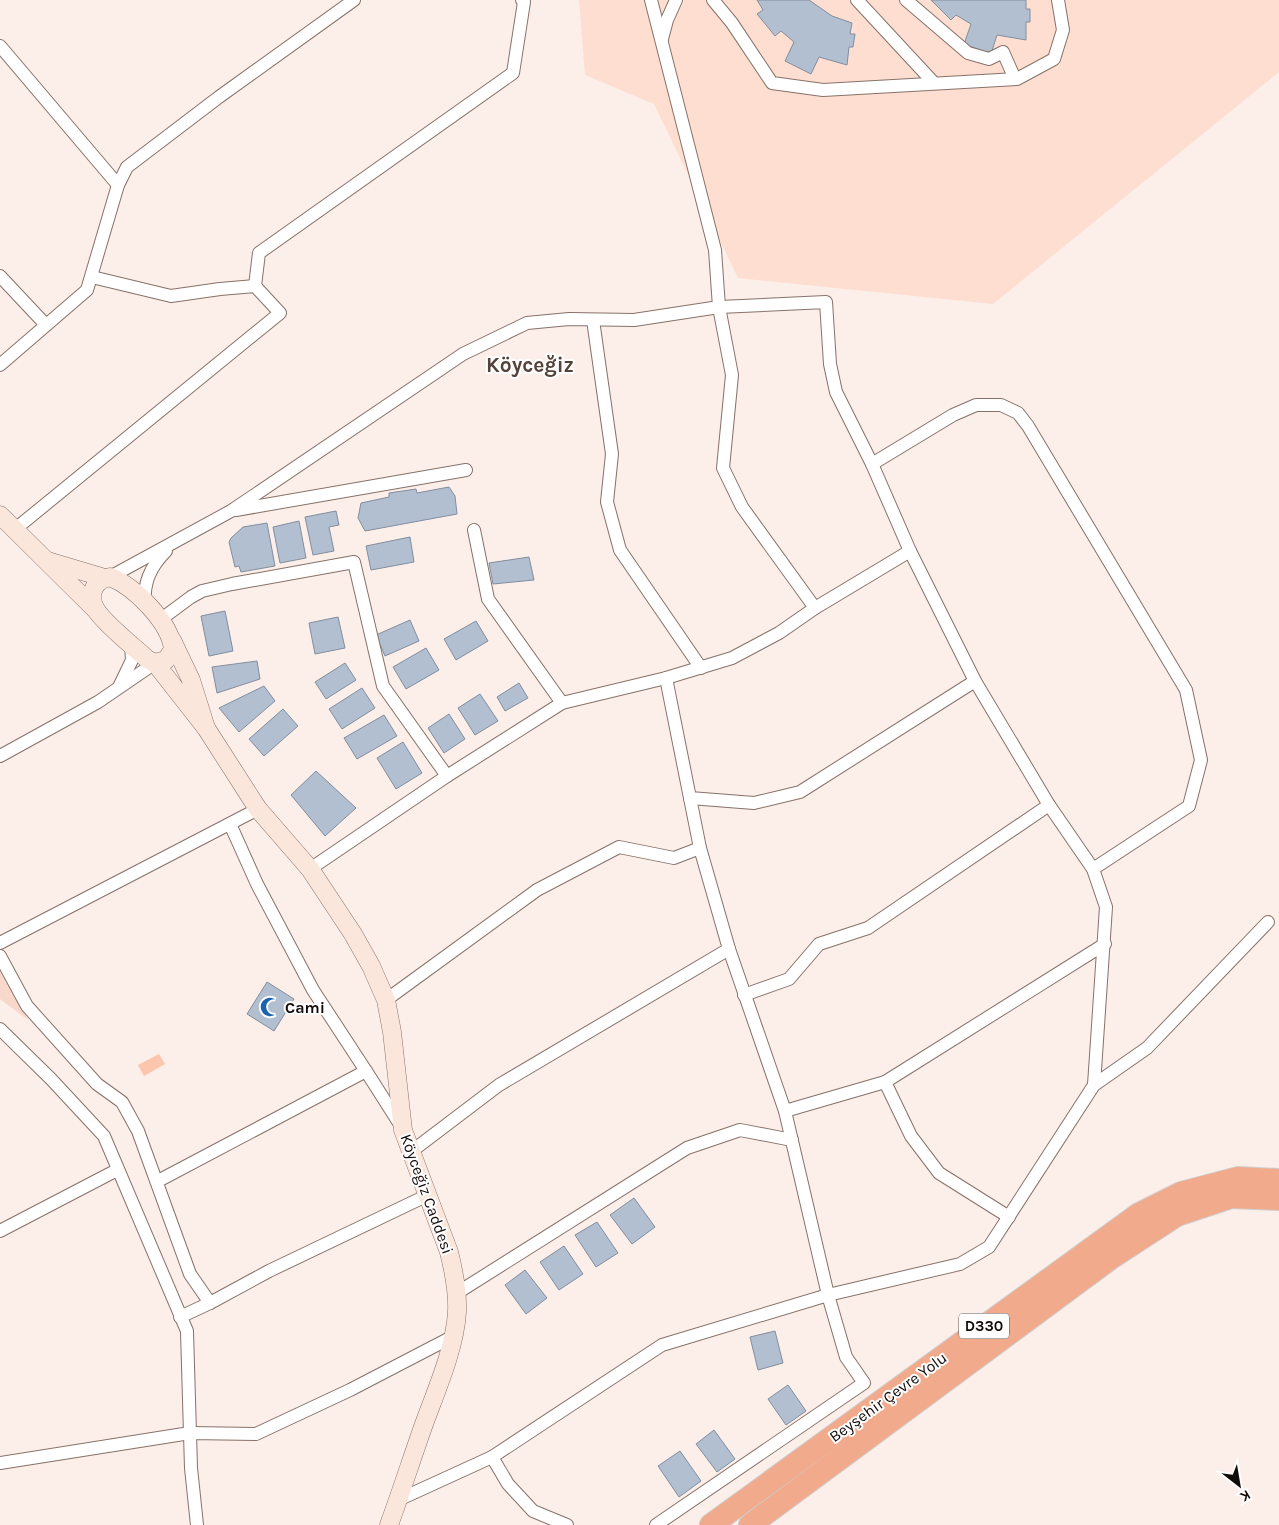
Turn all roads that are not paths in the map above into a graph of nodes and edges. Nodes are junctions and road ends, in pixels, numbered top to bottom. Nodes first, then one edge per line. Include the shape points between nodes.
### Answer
1 (354, 0) edge
2 (522, 0) edge
3 (651, 0) edge
4 (676, 0) edge
5 (713, 0) edge
6 (857, 0) edge
7 (906, 0) edge
8 (1058, 0) edge
9 (661, 41) junction
10 (0, 46) edge
11 (1015, 79) junction
12 (934, 83) junction
13 (118, 186) junction
14 (0, 276) edge
15 (92, 277) junction
16 (255, 286) junction
17 (719, 307) junction
18 (593, 320) junction
19 (46, 325) junction
20 (0, 365) edge
21 (872, 464) junction
22 (466, 470) dead end
23 (231, 511) junction
24 (0, 516) edge
25 (14, 530) junction
26 (474, 530) dead end
27 (171, 545) junction
28 (910, 551) junction
29 (46, 560) junction
30 (107, 577) junction
31 (145, 604) junction
32 (815, 608) junction
33 (96, 610) junction
34 (160, 620) junction
35 (172, 640) junction
36 (131, 645) junction
37 (155, 663) junction
38 (701, 668) junction
39 (666, 678) junction
40 (976, 681) junction
41 (116, 691) junction
42 (562, 703) junction
43 (206, 728) junction
44 (0, 756) edge
45 (447, 776) junction
46 (690, 798) junction
47 (1049, 805) junction
48 (258, 809) junction
49 (230, 824) junction
50 (700, 848) junction
51 (310, 869) junction
52 (1093, 870) junction
53 (1268, 922) dead end
54 (0, 943) edge
55 (1105, 944) junction
56 (729, 949) junction
57 (0, 956) edge
58 (744, 995) junction
59 (386, 1000) junction
60 (0, 1028) edge
61 (366, 1071) junction
62 (885, 1082) junction
63 (1094, 1085) junction
64 (785, 1111) junction
65 (403, 1130) junction
66 (792, 1140) junction
67 (412, 1151) junction
68 (117, 1170) junction
69 (1279, 1180) edge
70 (158, 1181) junction
71 (428, 1195) junction
72 (1279, 1199) edge
73 (1009, 1217) junction
74 (0, 1231) edge
75 (457, 1293) junction
76 (828, 1295) junction
77 (210, 1303) junction
78 (180, 1317) junction
79 (452, 1338) junction
80 (190, 1433) junction
81 (492, 1457) junction
82 (0, 1463) edge
83 (398, 1500) junction
84 (197, 1525) edge
85 (389, 1525) edge
86 (568, 1525) edge
87 (656, 1525) edge
88 (711, 1525) edge
89 (750, 1525) edge

1 - 13 street via 127,167
2 - 16 street via 513,73 259,253
3 - 9 street
4 - 9 street
5 - 12 street via 772,83 823,90
6 - 12 street
7 - 11 street via 968,53 989,59 1003,52
8 - 11 street via 1063,30 1054,59
9 - 17 street via 715,250
10 - 13 street
11 - 12 street
13 - 15 street
14 - 19 street
15 - 16 street via 171,296
15 - 19 street via 87,290
16 - 25 street via 280,313
17 - 18 street via 634,320
17 - 21 street via 826,302 830,364 836,392
17 - 32 street via 732,374 723,468 742,507
18 - 23 street via 528,323 463,354
18 - 38 street via 612,454 607,502 620,550
19 - 20 street
21 - 28 street
21 - 52 street via 976,404 1001,405 1018,413 1186,690 1202,760 1189,806
22 - 23 street
23 - 27 street
24 - 25 street
25 - 29 street
26 - 42 street via 488,599
27 - 30 street
27 - 31 street via 148,576
28 - 32 street
28 - 40 street
29 - 30 street
29 - 33 street
30 - 31 street, Köyceğiz Caddesi via 128,587
30 - 33 street via 93,590
31 - 34 street, Köyceğiz Caddesi
32 - 38 street via 779,633 732,658
33 - 36 street, Köyceğiz Caddesi
34 - 35 street, Köyceğiz Caddesi
34 - 45 street via 202,591 354,562 383,686
35 - 37 street via 172,653 166,660
35 - 43 street, Köyceğiz Caddesi via 191,680
36 - 37 street, Köyceğiz Caddesi
36 - 41 street via 130,668
37 - 41 street
37 - 43 street, Köyceğiz Caddesi
38 - 39 street
39 - 42 street
39 - 46 street
40 - 46 street via 800,792 754,803
40 - 47 street
41 - 44 street
42 - 45 street
43 - 48 street, Köyceğiz Caddesi
45 - 51 street
46 - 50 street
47 - 52 street
47 - 58 street via 868,928 819,944 790,979
48 - 49 street
48 - 51 street, Köyceğiz Caddesi
49 - 54 street
49 - 61 street via 257,884 313,990
50 - 56 street
50 - 59 street via 674,858 620,847 537,890
51 - 59 street, Köyceğiz Caddesi via 353,934
52 - 55 street via 1106,907
53 - 63 street via 1147,1048
55 - 62 street
55 - 63 street
56 - 58 street
56 - 67 street via 499,1085
57 - 70 street via 27,1006 97,1084 122,1102 138,1131
58 - 64 street
59 - 65 street, Köyceğiz Caddesi via 397,1062
60 - 68 street via 104,1136
61 - 65 street
61 - 70 street
62 - 64 street
62 - 73 street via 912,1136 939,1173
63 - 73 street
64 - 66 street
65 - 67 street, Köyceğiz Caddesi
66 - 75 street via 740,1130 687,1148
66 - 76 street
67 - 71 street, Köyceğiz Caddesi
68 - 74 street
68 - 78 street
69 - 88 highway, Beyşehir Çevre Yolu / D330 via 1238,1178 1181,1193 1139,1214
70 - 77 street via 190,1274
71 - 75 street, Köyceğiz Caddesi via 449,1252
71 - 77 street
72 - 89 highway, Beyşehir Çevre Yolu / D330 via 1231,1197 1177,1215 1111,1258
73 - 76 street via 988,1247 960,1264
75 - 79 street, Köyceğiz Caddesi
76 - 81 street via 662,1345
76 - 87 street via 846,1357 864,1383
77 - 78 street
78 - 80 street via 187,1331
79 - 80 street via 256,1434
79 - 83 street, Köyceğiz Caddesi
80 - 82 street
80 - 84 street
81 - 83 street
81 - 86 street via 508,1484 533,1512
83 - 85 street, Köyceğiz Caddesi

